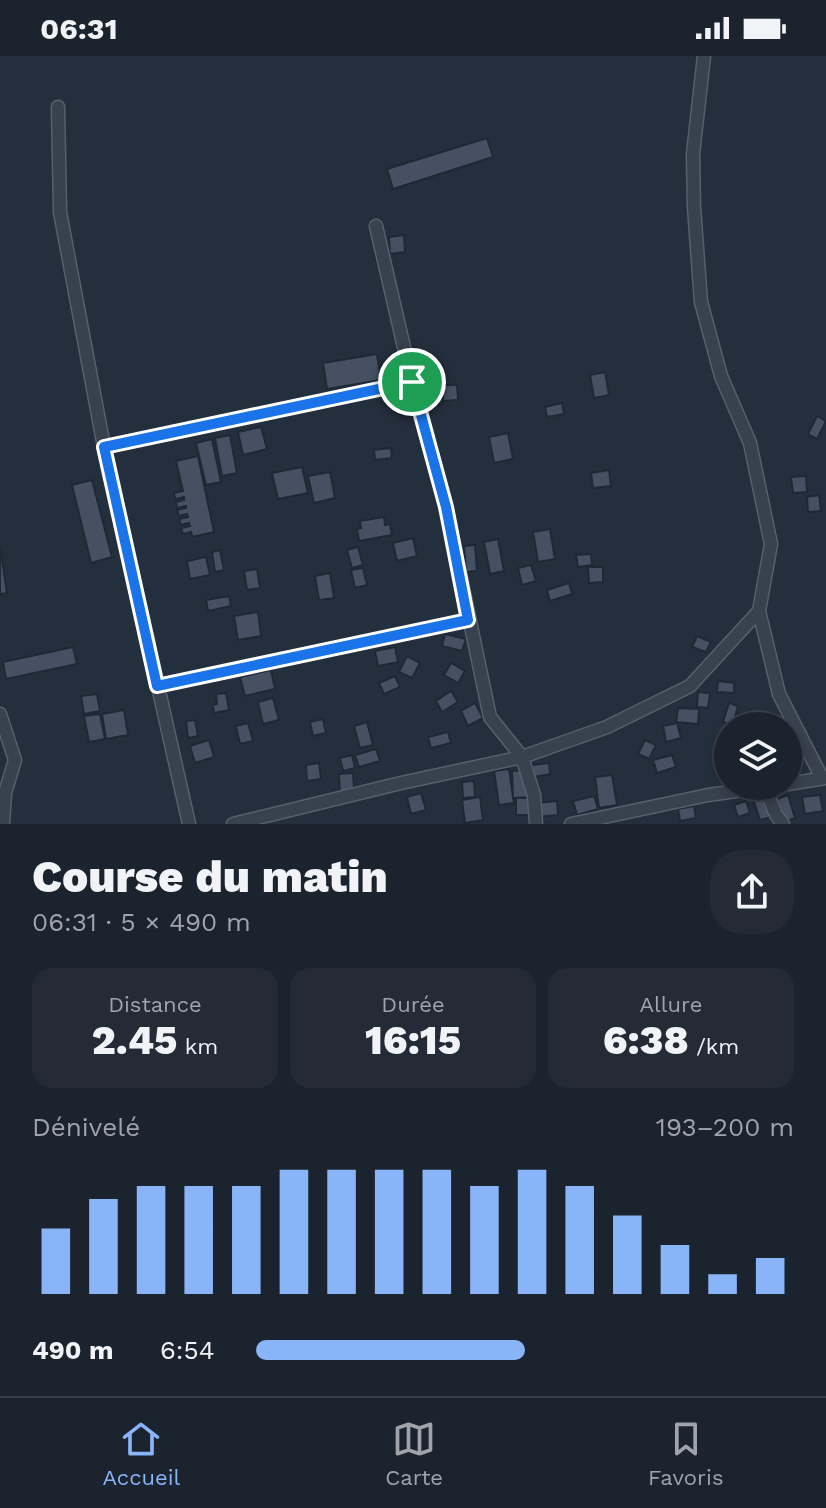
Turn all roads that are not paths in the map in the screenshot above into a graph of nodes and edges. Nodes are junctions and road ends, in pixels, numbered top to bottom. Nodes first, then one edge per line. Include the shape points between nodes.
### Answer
1 (704, 56) edge
2 (58, 107) dead end
3 (376, 226) dead end
4 (412, 382) junction
5 (104, 447) junction
6 (759, 611) junction
7 (468, 620) junction
8 (157, 686) junction
9 (0, 714) edge
10 (522, 757) junction
11 (824, 778) edge
12 (802, 782) edge
13 (714, 794) edge
14 (772, 800) edge
15 (3, 824) edge
16 (189, 824) edge
17 (233, 824) edge
18 (536, 824) edge
19 (571, 824) edge
20 (783, 824) edge

1 - 6 street via 693,154 701,302 721,376 750,443 771,544
2 - 5 street via 60,212
3 - 4 street
4 - 5 street
4 - 7 street via 446,507
5 - 8 street
6 - 10 street via 690,686 607,727
6 - 11 street via 779,694
7 - 8 street
7 - 10 street via 490,717
8 - 16 street
9 - 15 street via 15,760
10 - 17 street
10 - 18 street
11 - 12 street
13 - 19 street
14 - 20 street

